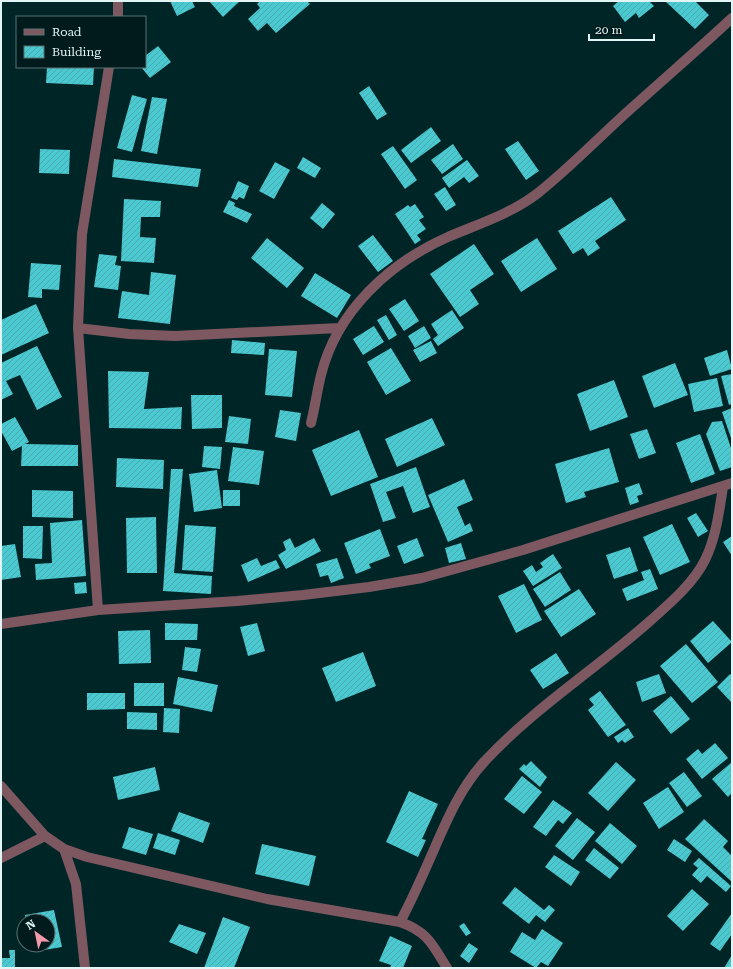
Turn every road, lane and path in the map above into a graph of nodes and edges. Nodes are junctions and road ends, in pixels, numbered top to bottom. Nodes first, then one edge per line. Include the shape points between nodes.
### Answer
1 (118, 1) edge
2 (118, 16) edge
3 (732, 18) edge
4 (108, 68) edge
5 (78, 328) junction
6 (339, 328) junction
7 (312, 423) dead end
8 (727, 485) edge
9 (98, 610) junction
10 (1, 624) edge
11 (1, 786) edge
12 (45, 836) junction
13 (64, 849) junction
14 (1, 858) edge
15 (400, 922) junction
16 (85, 968) edge
17 (447, 968) edge

1 - 2 street
3 - 6 street via 538,193 510,212 443,240 402,263 370,289
4 - 5 street via 82,234
5 - 6 street via 175,336
5 - 9 street
6 - 7 street via 321,374
8 - 9 street via 523,550 422,578 369,587 237,601
8 - 15 street via 715,535 704,561 690,581 639,631 559,694 483,763 457,799
9 - 10 street
11 - 12 street
12 - 13 street
12 - 14 street
13 - 15 street via 87,857 267,899
13 - 16 street via 76,884
15 - 17 street via 417,928 428,939

